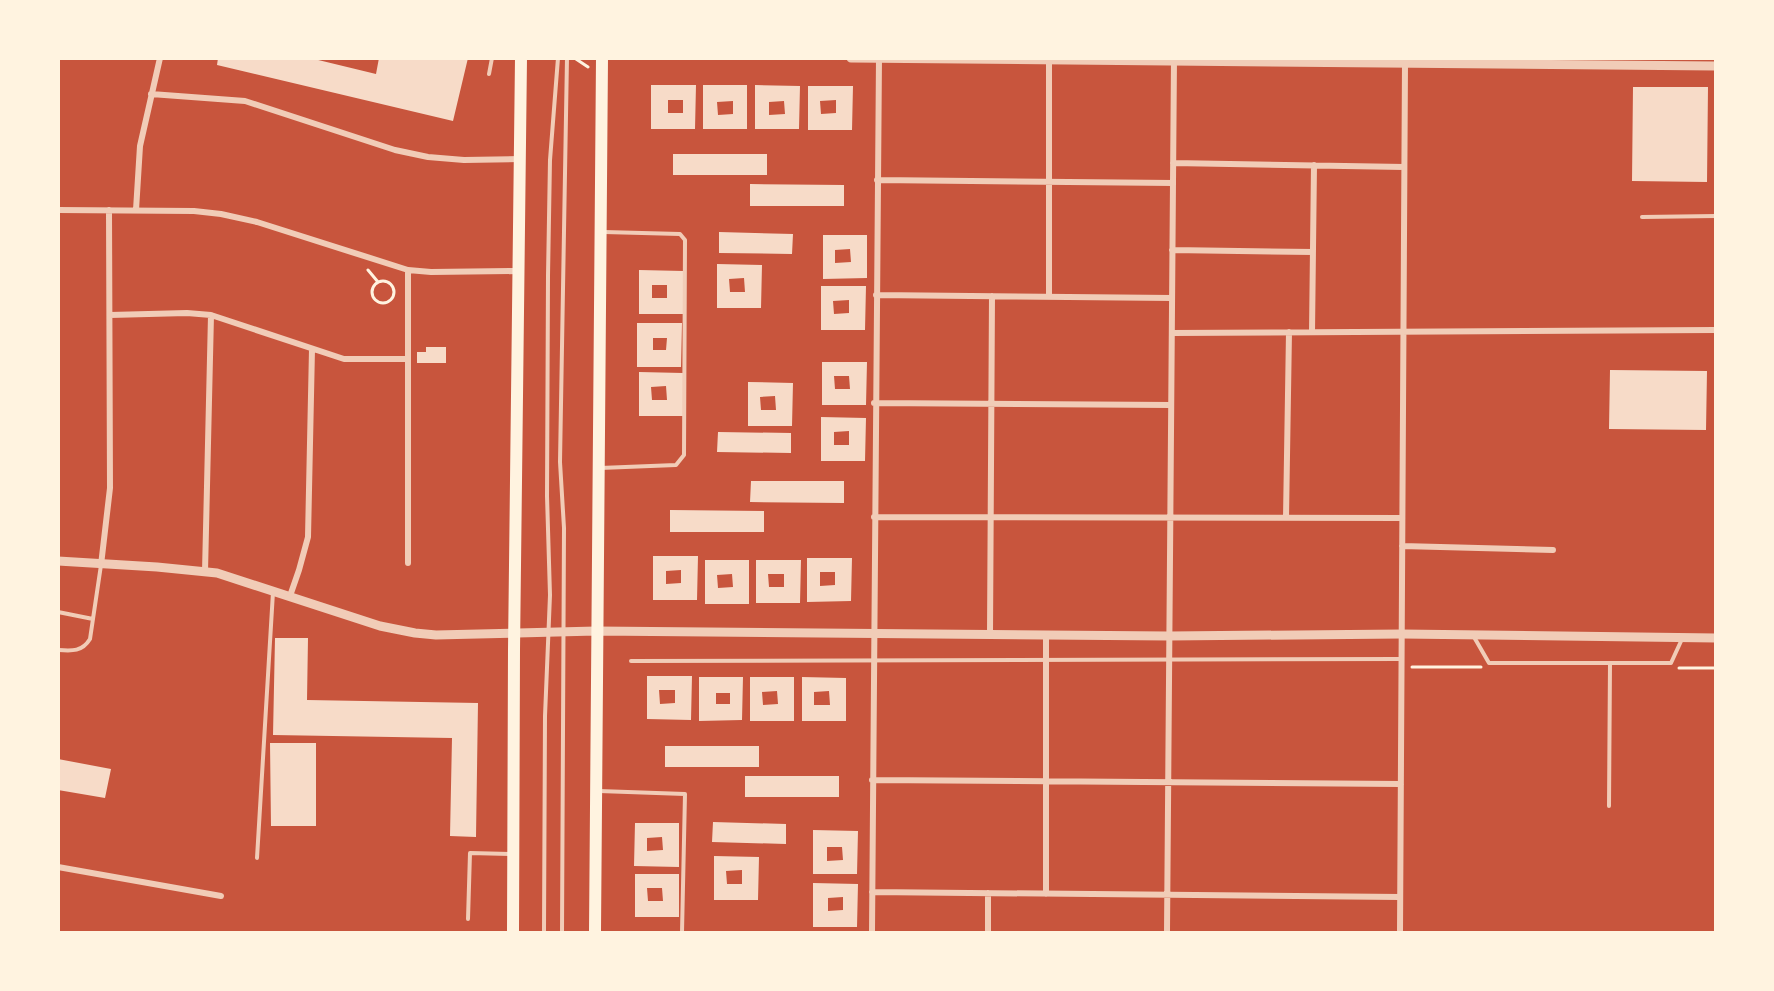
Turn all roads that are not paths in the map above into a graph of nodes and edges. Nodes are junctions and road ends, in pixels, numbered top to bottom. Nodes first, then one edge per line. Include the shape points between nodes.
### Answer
1 (160, 58) edge
2 (492, 58) edge
3 (521, 58) edge
4 (558, 58) edge
5 (567, 58) edge
6 (602, 58) edge
7 (851, 58) edge
8 (879, 59) edge
9 (1049, 60) junction
10 (1174, 60) edge
11 (1436, 61) edge
12 (1405, 63) junction
13 (1716, 66) edge
14 (489, 74) dead end
15 (152, 94) junction
16 (520, 159) junction
17 (1173, 163) junction
18 (1314, 165) junction
19 (1404, 167) junction
20 (877, 180) junction
21 (1049, 182) junction
22 (1173, 183) junction
23 (58, 210) edge
24 (109, 210) junction
25 (136, 210) junction
26 (1716, 216) edge
27 (1642, 217) dead end
28 (600, 232) junction
29 (1172, 250) junction
30 (1313, 252) junction
31 (408, 270) junction
32 (519, 271) junction
33 (876, 295) junction
34 (992, 296) junction
35 (1049, 297) junction
36 (1172, 298) junction
37 (110, 315) junction
38 (210, 315) junction
39 (1716, 330) edge
40 (1289, 332) junction
41 (1312, 332) junction
42 (1403, 332) junction
43 (1172, 333) junction
44 (312, 349) junction
45 (407, 359) junction
46 (874, 403) junction
47 (992, 404) junction
48 (1171, 405) junction
49 (598, 468) junction
50 (874, 518) junction
51 (991, 518) junction
52 (1170, 518) junction
53 (1286, 518) junction
54 (1402, 518) junction
55 (1402, 546) junction
56 (1553, 549) dead end
57 (58, 561) edge
58 (408, 563) dead end
59 (101, 565) junction
60 (206, 572) junction
61 (273, 591) junction
62 (290, 596) junction
63 (58, 612) edge
64 (93, 619) junction
65 (548, 631) junction
66 (564, 631) junction
67 (596, 631) junction
68 (514, 632) junction
69 (873, 634) junction
70 (990, 634) junction
71 (1046, 634) junction
72 (1401, 634) junction
73 (1473, 635) junction
74 (1169, 636) junction
75 (1682, 638) junction
76 (1716, 638) edge
77 (58, 650) edge
78 (873, 659) junction
79 (1046, 659) junction
80 (1169, 659) junction
81 (1401, 659) junction
82 (631, 661) dead end
83 (1610, 663) junction
84 (872, 780) junction
85 (1046, 781) junction
86 (1168, 782) junction
87 (1401, 784) junction
88 (596, 790) junction
89 (1609, 806) dead end
90 (513, 854) junction
91 (257, 858) dead end
92 (58, 867) edge
93 (872, 892) junction
94 (988, 893) junction
95 (1046, 894) junction
96 (1167, 895) junction
97 (221, 896) dead end
98 (1400, 897) junction
99 (468, 919) dead end
100 (513, 933) edge
101 (544, 933) edge
102 (562, 933) edge
103 (595, 933) edge
104 (682, 933) edge
105 (872, 933) edge
106 (988, 933) edge
107 (1167, 933) edge
108 (1400, 933) edge

1 - 15 street
2 - 14 lane
3 - 16 main road
4 - 65 lane via 549,207
5 - 66 lane via 560,462
6 - 28 main road
7 - 8 street
8 - 9 street
8 - 20 street
9 - 10 street
9 - 21 street
10 - 12 street
10 - 17 street
11 - 12 street
11 - 13 street
12 - 19 street
15 - 16 street via 245,101 428,157
15 - 25 street via 140,146
16 - 32 main road
17 - 18 street
17 - 22 street
18 - 19 street
18 - 30 street
19 - 42 street
20 - 21 street
20 - 33 street
21 - 22 street
21 - 35 street
22 - 29 street
23 - 24 street
24 - 25 street
24 - 37 street
25 - 31 street via 194,211 239,218
26 - 27 lane
28 - 49 main road
28 - 49 lane via 684,236 684,455 676,465
29 - 30 street
29 - 36 street
30 - 41 street
31 - 32 street
31 - 45 street
32 - 68 main road
33 - 34 street
33 - 46 street
34 - 35 street
34 - 47 street
35 - 36 street
36 - 43 street
37 - 38 street
37 - 59 street via 110,488
38 - 44 street
38 - 60 street
39 - 42 street
40 - 41 street
40 - 43 street
40 - 53 street
41 - 42 street
42 - 54 street
43 - 48 street
44 - 45 street via 352,360
44 - 62 street via 308,537
45 - 58 street
46 - 47 street
46 - 50 street
47 - 48 street
47 - 51 street
48 - 52 street
49 - 67 main road
50 - 51 street
50 - 69 street
51 - 52 street
51 - 70 street
52 - 53 street
52 - 74 street
53 - 54 street
54 - 55 street
55 - 56 street
55 - 72 street
57 - 59 street
59 - 60 street
59 - 64 lane
60 - 61 street
61 - 62 street
61 - 91 lane
62 - 68 street via 380,626 415,633
63 - 64 lane
64 - 77 lane via 86,646 77,651
65 - 66 street
65 - 68 street
65 - 101 lane
66 - 67 street
66 - 102 lane
67 - 69 street
67 - 88 main road
68 - 90 main road
69 - 70 street
69 - 78 street
70 - 71 street
71 - 74 street
71 - 79 street
72 - 73 street
72 - 74 street
72 - 81 street
73 - 75 street
73 - 83 lane via 1489,663
74 - 80 street
75 - 76 street
75 - 83 lane via 1671,663
78 - 79 lane
78 - 82 lane
78 - 84 street
79 - 80 lane
79 - 85 street
80 - 81 lane
80 - 86 street
81 - 87 street
83 - 89 lane
84 - 85 street
84 - 93 street
85 - 86 street
85 - 95 street
86 - 87 street
86 - 96 street
87 - 98 street
88 - 103 main road
88 - 104 lane via 685,794
90 - 99 lane via 470,853
90 - 100 main road
92 - 97 street
93 - 94 street
93 - 105 street
94 - 95 street
94 - 106 street
95 - 96 street
96 - 98 street
96 - 107 street
98 - 108 street

